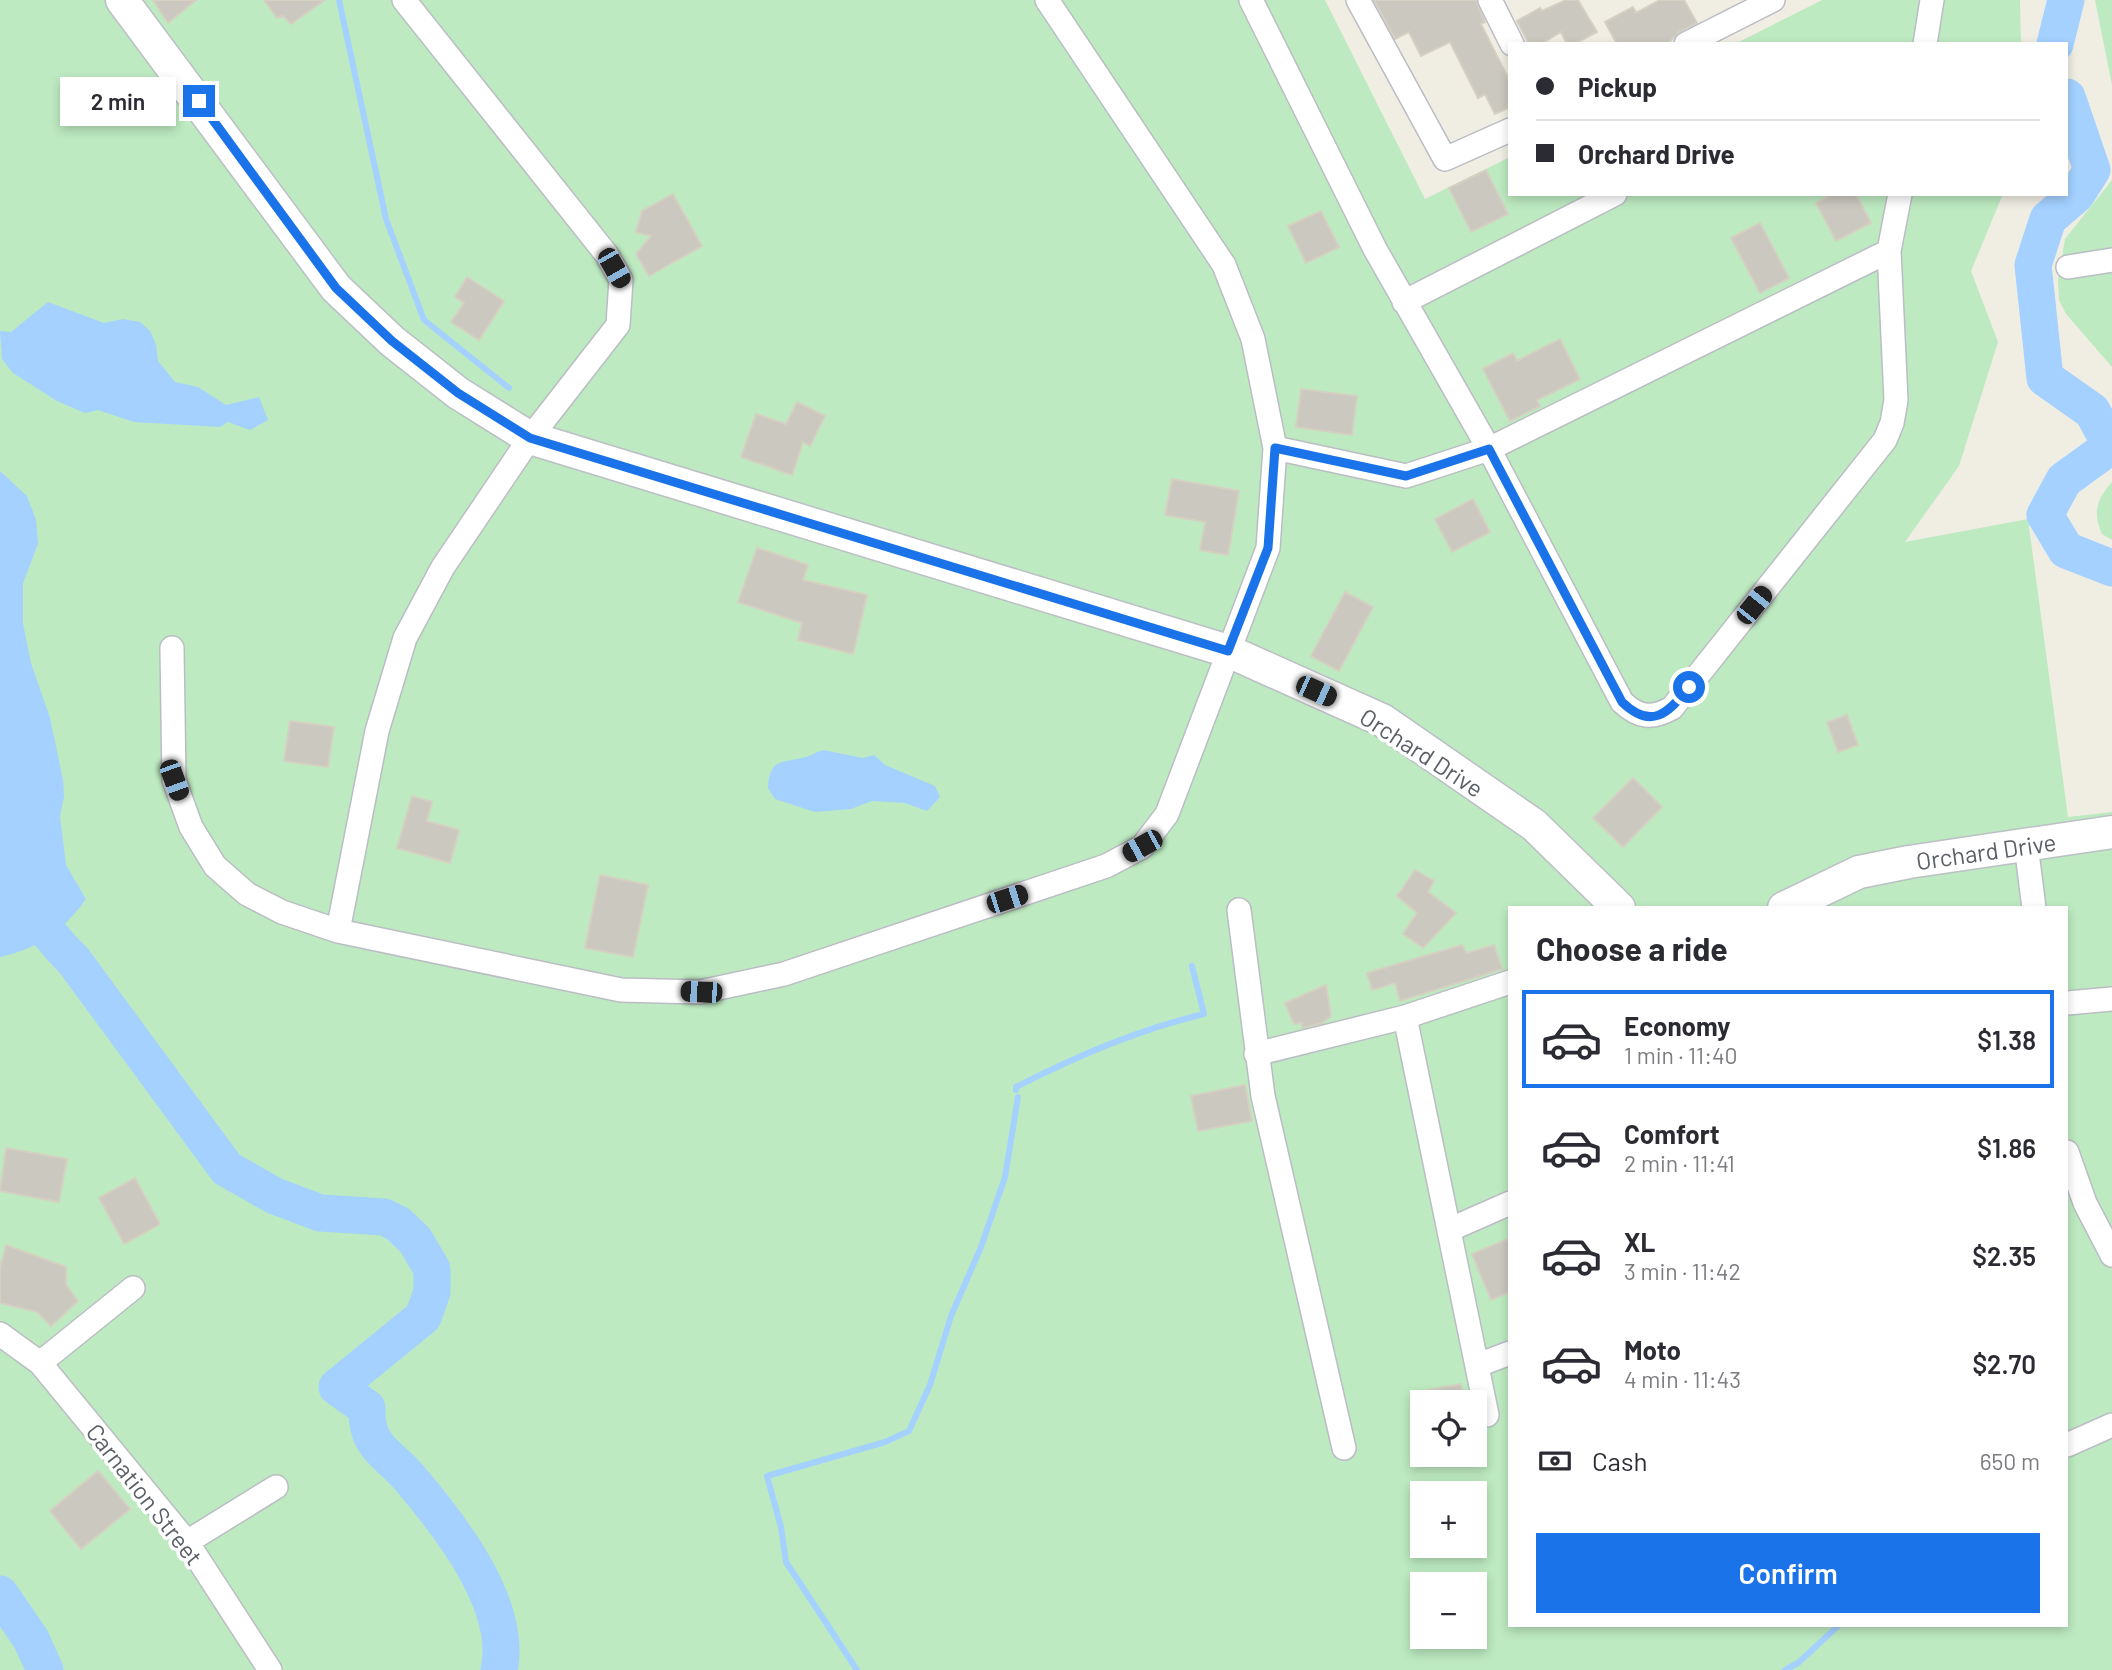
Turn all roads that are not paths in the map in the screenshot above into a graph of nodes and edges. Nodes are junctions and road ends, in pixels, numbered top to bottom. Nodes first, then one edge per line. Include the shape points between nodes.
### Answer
1 (122, 0) edge
2 (404, 0) edge
3 (1047, 0) edge
4 (1251, 0) edge
5 (1359, 0) edge
6 (1773, 0) edge
7 (1932, 0) edge
8 (1498, 3) edge
9 (1511, 42) edge
10 (1690, 42) edge
11 (1925, 42) edge
12 (1508, 131) edge
13 (1611, 196) edge
14 (1900, 196) edge
15 (1889, 251) junction
16 (2112, 260) edge
17 (2068, 267) dead end
18 (1405, 302) junction
19 (530, 438) junction
20 (1275, 448) junction
21 (1489, 449) junction
22 (172, 648) dead end
23 (1228, 651) junction
24 (2112, 832) edge
25 (2026, 845) junction
26 (1617, 906) edge
27 (1788, 906) edge
28 (2034, 906) edge
29 (1239, 910) dead end
30 (338, 931) junction
31 (1508, 983) edge
32 (2112, 999) edge
33 (2068, 1003) edge
34 (1405, 1017) junction
35 (1256, 1054) junction
36 (2068, 1155) edge
37 (1508, 1204) edge
38 (1451, 1229) junction
39 (2112, 1255) edge
40 (133, 1288) dead end
41 (0, 1334) edge
42 (1508, 1354) edge
43 (40, 1363) junction
44 (1478, 1364) junction
45 (1483, 1390) edge
46 (2112, 1425) edge
47 (2068, 1445) edge
48 (1344, 1448) dead end
49 (276, 1487) dead end
50 (187, 1542) junction
51 (270, 1670) edge

1 - 19 street, Orchard Drive via 336,288 392,341 458,393
2 - 19 street via 607,255 621,280 618,325
3 - 20 street via 1224,265 1253,339
4 - 18 street
5 - 12 street via 1444,159
6 - 10 street
7 - 11 street
8 - 9 street
13 - 18 street
14 - 15 street
15 - 21 street
15 - 21 street via 1896,400 1885,440 1672,708 1659,716 1632,712 1622,702
16 - 17 street
18 - 21 street
19 - 23 street, Orchard Drive
19 - 30 street via 443,567 405,638 377,731
20 - 21 street via 1406,476
20 - 23 street via 1268,548
22 - 30 street via 174,780 191,827 215,866 247,894
23 - 26 street, Orchard Drive via 1382,720 1534,825
23 - 30 street via 1167,814 1142,846 1106,866 783,974 701,992 621,990
24 - 25 street, Orchard Drive
25 - 27 street, Orchard Drive via 1859,872
25 - 28 street
29 - 35 street
31 - 34 street
32 - 33 street
34 - 35 street
34 - 38 street
35 - 48 street
36 - 39 street via 2085,1203
37 - 38 street
38 - 44 street
40 - 43 street
41 - 43 street, Carnation Street
42 - 44 street
43 - 50 street, Carnation Street
44 - 45 street
46 - 47 street
49 - 50 street
50 - 51 street, Carnation Street

